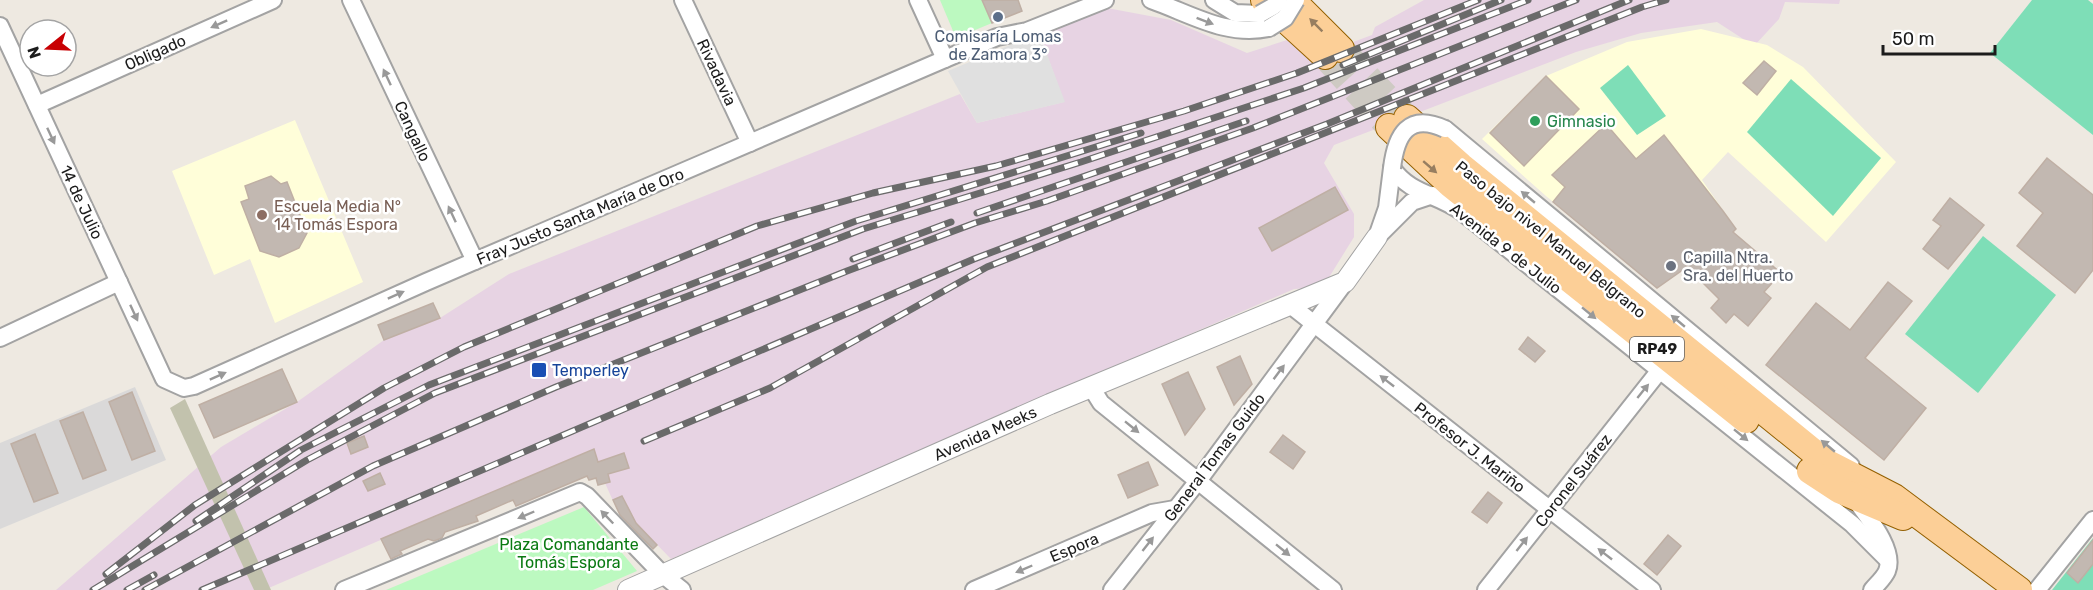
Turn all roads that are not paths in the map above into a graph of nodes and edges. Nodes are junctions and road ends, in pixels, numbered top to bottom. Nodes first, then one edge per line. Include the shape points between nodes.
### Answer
1 (273, 0) edge
2 (351, 0) edge
3 (683, 0) edge
4 (918, 0) edge
5 (1080, 0) edge
6 (1105, 0) edge
7 (1151, 0) edge
8 (1214, 0) edge
9 (1279, 0) edge
10 (1294, 0) edge
11 (1265, 14) edge
12 (0, 26) edge
13 (997, 37) junction
14 (945, 59) junction
15 (37, 105) junction
16 (1398, 122) tunnel mouth
17 (750, 144) junction
18 (1392, 168) junction
19 (1433, 195) junction
20 (1377, 237) junction
21 (475, 261) junction
22 (119, 282) junction
23 (1344, 282) junction
24 (1289, 304) junction
25 (1314, 324) junction
26 (0, 338) edge
27 (1660, 370) junction
28 (164, 379) joint
29 (1091, 387) junction
30 (1198, 481) junction
31 (1863, 490) junction
32 (1175, 509) junction
33 (1549, 510) junction
34 (2093, 520) edge
35 (1888, 560) junction
36 (662, 574) junction
37 (344, 590) edge
38 (628, 590) edge
39 (682, 590) edge
40 (974, 590) edge
41 (1112, 590) edge
42 (1333, 590) edge
43 (1486, 590) edge
44 (1652, 590) edge
45 (1872, 590) edge
46 (2019, 590) edge
47 (2037, 590) edge

1 -> 15 street, Obligado
21 -> 2 street, Cangallo
3 - 17 street, Rivadavia
4 - 14 street
5 - 13 street, Fray Justo Santa María de Oro via 1021,22
6 - 13 street, Fray Justo Santa María de Oro via 1027,31
7 -> 11 street via 1230,30 1246,32
8 - 11 street via 1235,13
9 - 11 street, bridge
10 - 11 street, bridge via 1285,18
11 -> 10 main road via 1333,53
12 - 15 street, 14 de Julio
13 - 14 street, Fray Justo Santa María de Oro
14 - 17 street, Fray Justo Santa María de Oro
15 -> 22 street, 14 de Julio
16 - 31 main road, Paso bajo nivel Manuel Belgrano / RP49 via 1461,166
17 - 21 street, Fray Justo Santa María de Oro
18 - 19 street, Avenida 9 de Julio via 1406,185
18 - 20 street via 1388,208
31 -> 18 street, bridge via 1445,129 1425,122 1407,129 1397,141
19 - 20 street via 1412,202
19 -> 27 street, Avenida 9 de Julio via 1462,212
20 - 23 street
28 -> 21 street, Fray Justo Santa María de Oro via 184,388 194,387
22 - 26 street
22 -> 28 street, 14 de Julio
23 - 24 street, Avenida Meeks
23 - 25 street, General Tomas Guido
24 - 25 street, Profesor J. Mariño
24 - 29 street, Avenida Meeks
30 -> 25 street, General Tomas Guido
33 -> 25 street, Profesor J. Mariño
33 -> 27 street, Coronel Suárez
27 -> 35 street, Avenida 9 de Julio via 1852,524
29 -> 30 street via 1101,403
29 - 36 street, Avenida Meeks
30 - 32 street, General Tomas Guido
30 -> 42 street
31 - 35 street
31 - 46 main road, Paso bajo nivel Manuel Belgrano / RP49 via 1947,537
32 -> 40 street, Espora via 1152,513
41 -> 32 street, General Tomas Guido
43 -> 33 street, Coronel Suárez
44 -> 33 street, Profesor J. Mariño
34 - 47 street
35 - 45 street via 1886,573
36 -> 37 street via 580,492
36 - 38 street, Avenida Meeks
36 - 39 street

